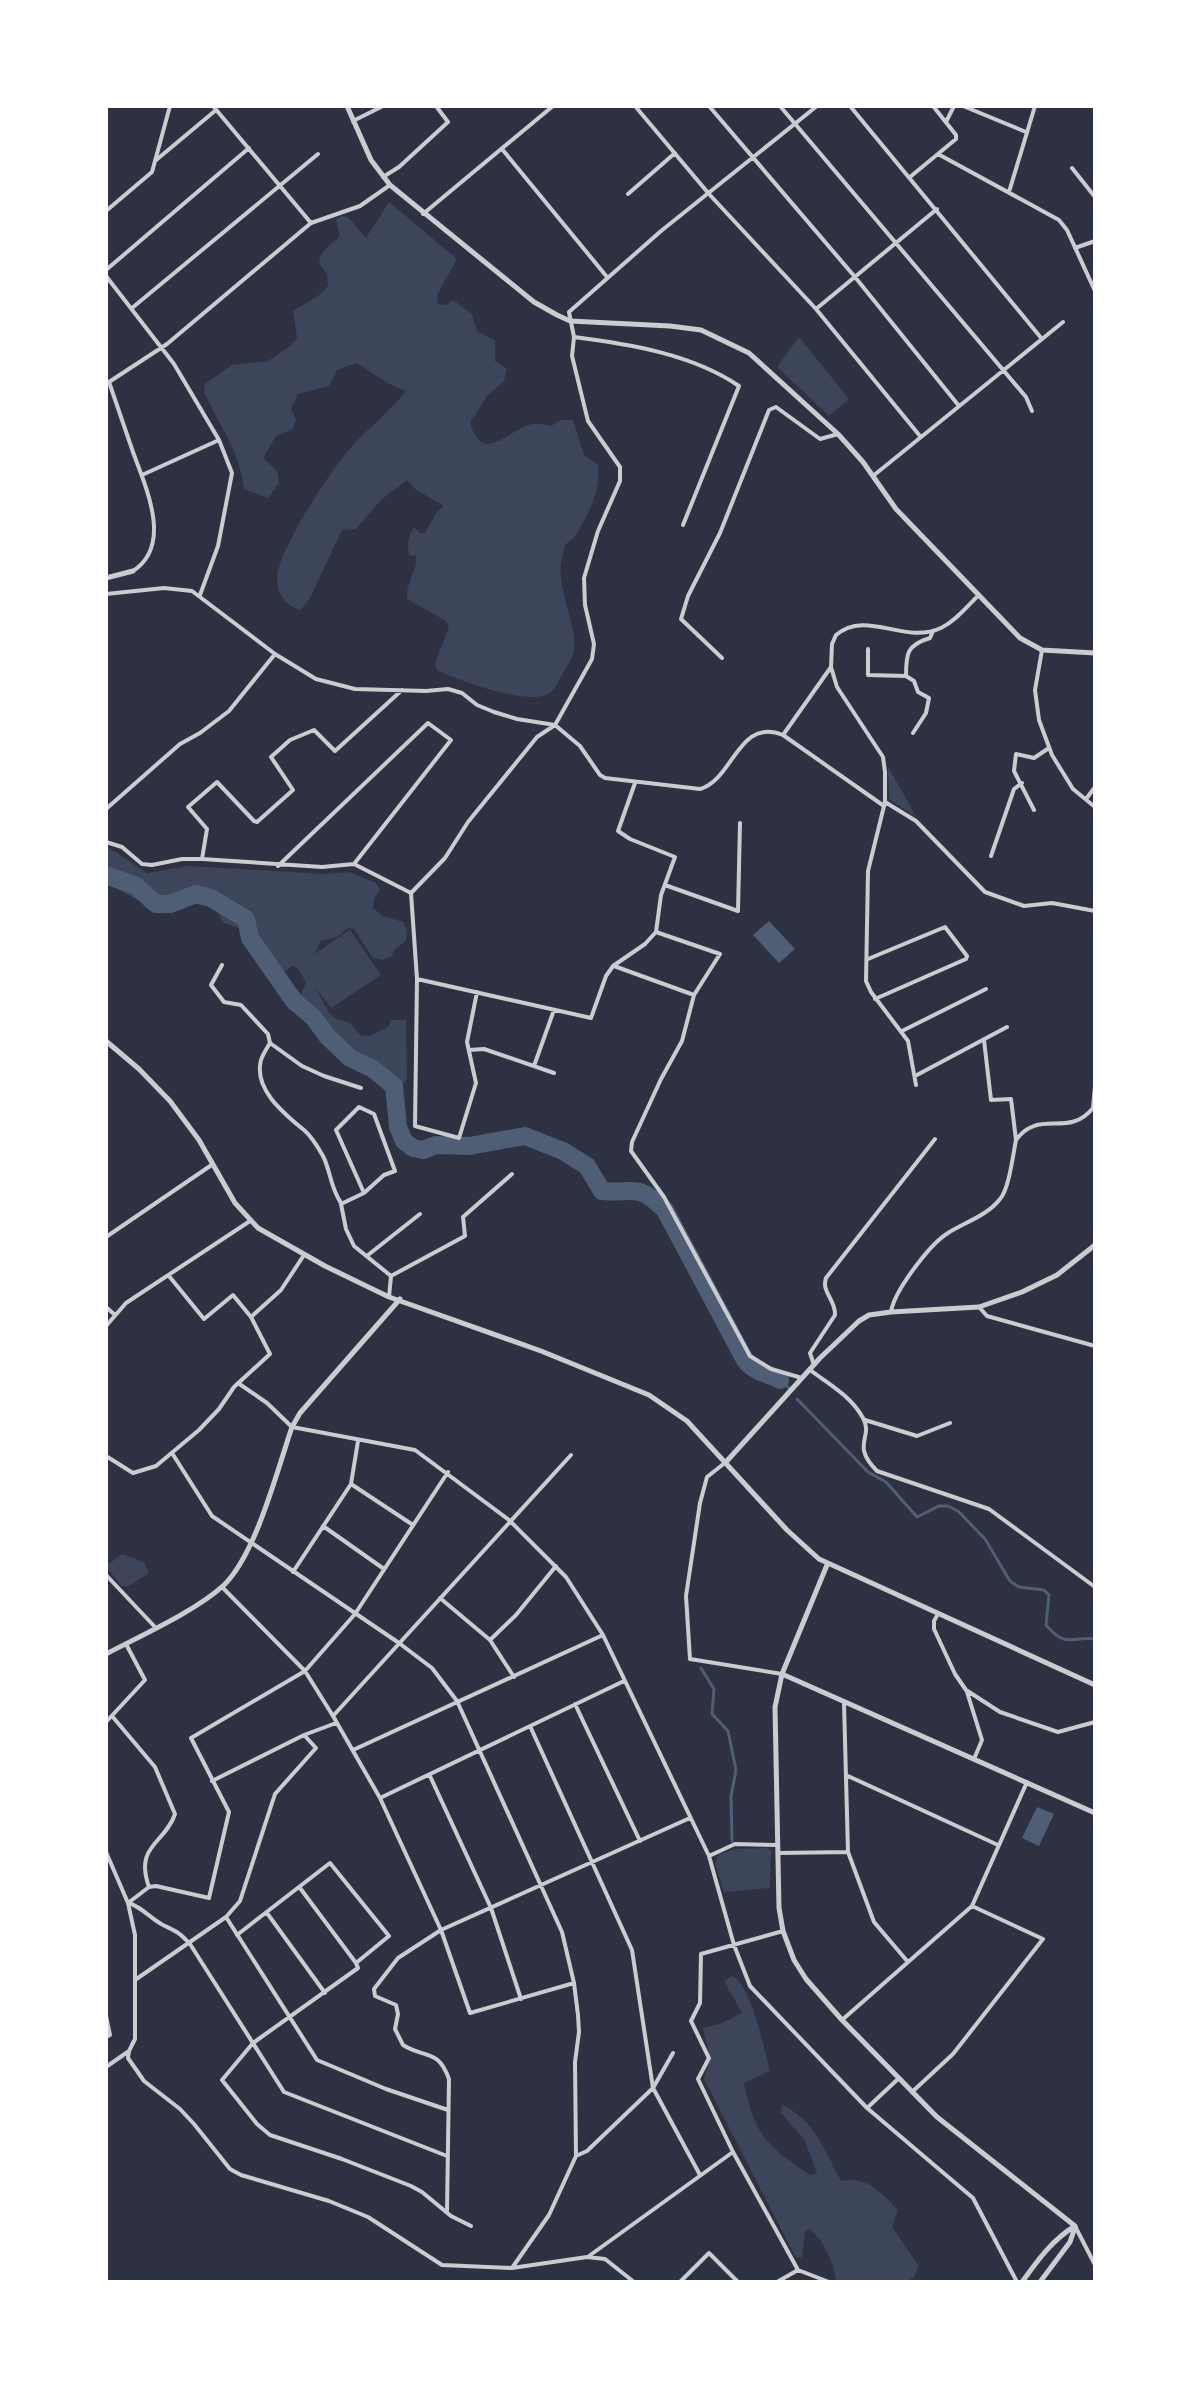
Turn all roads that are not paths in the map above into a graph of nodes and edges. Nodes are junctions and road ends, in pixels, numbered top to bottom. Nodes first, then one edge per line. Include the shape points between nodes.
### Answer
1 (170, 106) edge
2 (347, 106) edge
3 (383, 106) edge
4 (436, 106) edge
5 (553, 106) edge
6 (635, 106) edge
7 (709, 106) edge
8 (780, 106) edge
9 (817, 106) edge
10 (850, 106) edge
11 (933, 106) edge
12 (954, 106) edge
13 (963, 106) edge
14 (1035, 106) edge
15 (215, 108) edge
16 (353, 121) junction
17 (946, 122) junction
18 (795, 124) junction
19 (1026, 132) junction
20 (249, 148) junction
21 (502, 149) junction
22 (675, 153) junction
23 (318, 154) dead end
24 (938, 154) junction
25 (752, 159) junction
26 (153, 162) junction
27 (1072, 168) dead end
28 (382, 177) junction
29 (910, 177) junction
30 (281, 185) junction
31 (390, 185) junction
32 (1009, 192) junction
33 (628, 194) dead end
34 (709, 194) junction
35 (1095, 197) edge
36 (937, 209) junction
37 (106, 211) edge
38 (423, 214) junction
39 (311, 223) junction
40 (1095, 241) edge
41 (896, 242) junction
42 (1075, 248) junction
43 (106, 270) edge
44 (106, 276) edge
45 (607, 277) junction
46 (855, 277) junction
47 (1095, 291) edge
48 (131, 308) junction
49 (816, 309) junction
50 (570, 321) junction
51 (1063, 322) dead end
52 (574, 337) junction
53 (1042, 339) junction
54 (160, 347) junction
55 (1003, 370) junction
56 (959, 406) junction
57 (1032, 411) dead end
58 (838, 434) junction
59 (920, 436) junction
60 (219, 440) junction
61 (142, 475) junction
62 (873, 476) junction
63 (683, 525) dead end
64 (133, 571) joint
65 (106, 578) edge
66 (106, 594) edge
67 (200, 595) junction
68 (979, 595) junction
69 (933, 631) junction
70 (868, 649) dead end
71 (1042, 650) junction
72 (1095, 653) edge
73 (275, 654) junction
74 (722, 658) dead end
75 (831, 667) junction
76 (906, 676) junction
77 (402, 690) junction
78 (555, 725) junction
79 (913, 733) dead end
80 (783, 735) junction
81 (1049, 748) junction
82 (635, 783) junction
83 (1022, 783) junction
84 (1095, 787) edge
85 (1086, 799) junction
86 (884, 804) junction
87 (1095, 807) edge
88 (106, 809) edge
89 (1034, 810) dead end
90 (740, 823) dead end
91 (106, 842) edge
92 (991, 856) dead end
93 (202, 859) junction
94 (354, 864) junction
95 (278, 866) junction
96 (665, 885) junction
97 (411, 893) junction
98 (1095, 911) edge
99 (656, 932) junction
100 (867, 959) junction
101 (222, 965) dead end
102 (613, 966) junction
103 (417, 979) junction
104 (986, 989) dead end
105 (477, 992) junction
106 (694, 995) junction
107 (875, 999) junction
108 (554, 1010) junction
109 (1007, 1027) dead end
110 (902, 1031) junction
111 (984, 1040) junction
112 (106, 1041) edge
113 (270, 1043) junction
114 (469, 1050) junction
115 (534, 1066) junction
116 (554, 1073) dead end
117 (915, 1076) junction
118 (916, 1085) dead end
119 (1095, 1086) edge
120 (361, 1088) dead end
121 (935, 1139) dead end
122 (1016, 1140) junction
123 (213, 1164) junction
124 (512, 1174) dead end
125 (364, 1193) junction
126 (341, 1204) junction
127 (420, 1214) dead end
128 (250, 1221) junction
129 (106, 1237) edge
130 (1095, 1245) edge
131 (304, 1255) junction
132 (368, 1255) junction
133 (168, 1275) junction
134 (391, 1276) junction
135 (389, 1297) junction
136 (400, 1299) junction
137 (106, 1307) edge
138 (979, 1307) junction
139 (891, 1312) junction
140 (115, 1315) junction
141 (251, 1317) junction
142 (106, 1326) edge
143 (1095, 1346) edge
144 (812, 1368) junction
145 (802, 1378) junction
146 (238, 1383) junction
147 (865, 1420) junction
148 (950, 1423) dead end
149 (292, 1427) junction
150 (358, 1441) junction
151 (172, 1453) junction
152 (571, 1455) dead end
153 (106, 1456) edge
154 (726, 1462) junction
155 (448, 1472) junction
156 (351, 1484) junction
157 (509, 1520) junction
158 (413, 1525) junction
159 (323, 1526) junction
160 (250, 1542) junction
161 (827, 1565) junction
162 (556, 1566) junction
163 (384, 1569) junction
164 (293, 1572) junction
165 (106, 1575) edge
166 (222, 1587) junction
167 (1095, 1587) edge
168 (440, 1598) junction
169 (355, 1614) junction
170 (938, 1614) junction
171 (155, 1627) junction
172 (603, 1635) junction
173 (490, 1640) junction
174 (399, 1643) junction
175 (125, 1644) junction
176 (106, 1654) edge
177 (305, 1671) junction
178 (782, 1674) junction
179 (514, 1677) junction
180 (624, 1681) junction
181 (1095, 1685) edge
182 (966, 1690) junction
183 (844, 1700) junction
184 (457, 1701) junction
185 (575, 1704) junction
186 (112, 1716) junction
187 (333, 1716) junction
188 (106, 1722) edge
189 (1095, 1722) edge
190 (336, 1723) junction
191 (530, 1726) junction
192 (304, 1735) junction
193 (353, 1750) junction
194 (480, 1750) junction
195 (974, 1759) junction
196 (429, 1775) junction
197 (846, 1775) junction
198 (212, 1781) junction
199 (1027, 1782) junction
200 (380, 1798) junction
201 (1095, 1813) edge
202 (690, 1818) junction
203 (640, 1841) junction
204 (778, 1845) junction
205 (998, 1845) junction
206 (106, 1852) edge
207 (848, 1852) junction
208 (778, 1853) junction
209 (709, 1856) junction
210 (591, 1862) junction
211 (543, 1886) junction
212 (149, 1887) junction
213 (300, 1888) junction
214 (128, 1903) junction
215 (972, 1906) junction
216 (491, 1908) junction
217 (267, 1913) junction
218 (226, 1917) junction
219 (441, 1930) junction
220 (783, 1931) junction
221 (237, 1935) junction
222 (190, 1944) junction
223 (734, 1945) junction
224 (908, 1962) junction
225 (356, 1963) junction
226 (135, 1980) junction
227 (574, 1983) junction
228 (325, 1993) junction
229 (521, 1999) junction
230 (106, 2016) edge
231 (290, 2019) junction
232 (842, 2020) junction
233 (106, 2037) edge
234 (253, 2043) junction
235 (129, 2051) junction
236 (673, 2053) dead end
237 (106, 2067) edge
238 (898, 2079) junction
239 (653, 2088) junction
240 (912, 2092) junction
241 (867, 2108) junction
242 (449, 2110) junction
243 (733, 2152) junction
244 (447, 2156) junction
245 (576, 2156) junction
246 (700, 2175) junction
247 (447, 2213) junction
248 (471, 2226) dead end
249 (1075, 2226) junction
250 (587, 2257) junction
251 (1095, 2265) edge
252 (512, 2268) junction
253 (798, 2270) junction
254 (632, 2281) edge
255 (680, 2282) edge
256 (738, 2282) edge
257 (777, 2282) edge
258 (829, 2282) edge
259 (1019, 2282) edge
260 (1040, 2282) edge

1 - 26 street
2 - 16 street
3 - 16 street
4 - 28 street via 448,122
5 - 21 street
6 - 22 street
7 - 25 street
8 - 18 street
9 - 18 street
10 - 29 street
11 - 17 street
12 - 17 street
13 - 19 street
14 - 19 street
15 - 20 street
15 - 26 street
16 - 28 street
17 - 24 street via 956,139
18 - 25 street
18 - 41 street
19 - 32 street
20 - 30 street
20 - 43 street
21 - 38 street
21 - 45 street
22 - 33 street
22 - 34 street
23 - 30 street
24 - 29 street
24 - 32 street
25 - 34 street
25 - 46 street
26 - 37 street via 152,172
27 - 35 street
28 - 31 street
29 - 36 street
30 - 39 street
30 - 48 street
31 - 38 street
31 - 39 street via 360,206
32 - 42 street via 1059,220
34 - 45 street
34 - 49 street
36 - 41 street
36 - 53 street
38 - 50 street via 534,302
39 - 54 street
40 - 42 street
41 - 46 street
41 - 55 street
42 - 47 street
44 - 48 street
45 - 50 street via 570,311
46 - 49 street
46 - 56 street
48 - 54 street
49 - 59 street
50 - 52 street
50 - 58 street via 670,326 717,336 757,359
51 - 53 street
52 - 63 street via 624,343 706,368 739,386
52 - 78 street via 572,356 588,421 620,467 620,481 584,578 592,659
53 - 55 street
54 - 60 street
54 - 61 street via 109,382
55 - 56 street
55 - 57 street
56 - 59 street
58 - 62 street
58 - 74 street via 820,439 776,407 769,410 681,619
59 - 62 street
60 - 61 street
60 - 67 street via 231,484 218,546
61 - 64 street via 154,530 151,549
62 - 68 street via 896,509
64 - 65 street
66 - 67 street via 164,588
67 - 73 street
68 - 69 street
68 - 71 street via 1020,638
69 - 75 street via 914,635 849,626 832,644
69 - 76 street via 909,649
70 - 76 street via 868,675
71 - 72 street
71 - 81 street via 1035,690
73 - 77 street via 316,679 355,689
73 - 88 street via 229,711 180,744
75 - 80 street
75 - 86 street via 837,687 883,757
76 - 79 street via 929,698
77 - 78 street via 448,689 494,712
77 - 93 street via 335,751 314,730 290,740 271,757 293,790 257,822 217,782 188,807 207,829
78 - 82 street via 580,746 600,775
78 - 97 street via 537,737 445,858
80 - 82 street via 771,730 754,735 709,786 700,789
80 - 86 street
81 - 83 street via 1034,758 1016,754 1014,771
81 - 85 street via 1073,789
82 - 96 street via 618,831 675,857
83 - 89 street
83 - 92 street via 1014,789
84 - 85 street
85 - 87 street
86 - 98 street via 916,821 985,892 1024,906 1052,903
86 - 100 street via 868,871
90 - 96 street via 738,911
91 - 93 street via 122,847 142,864
93 - 95 street
94 - 95 street
94 - 95 street via 451,740 428,723
94 - 97 street
96 - 99 street
97 - 103 street
99 - 102 street
99 - 106 street via 720,954
100 - 107 street via 866,981
100 - 107 street via 945,927 967,956
101 - 113 street via 211,985 224,1002 241,1005
102 - 106 street
102 - 108 street via 591,1018
103 - 105 street
103 - 114 street via 415,1126 459,1138 476,1083
104 - 110 street
105 - 108 street
105 - 114 street
106 - 145 street via 682,1041 631,1151 664,1197 750,1356
107 - 110 street
108 - 115 street
109 - 111 street
110 - 117 street
111 - 117 street
111 - 122 street via 991,1100 1011,1099
112 - 123 street via 170,1101
113 - 120 street via 302,1066
113 - 126 street via 260,1072 269,1096 308,1133
114 - 115 street via 484,1049
115 - 116 street
117 - 118 street
119 - 122 street via 1093,1108 1081,1120 1031,1126
121 - 144 street via 826,1278 835,1315 810,1353
122 - 139 street via 1003,1197 929,1249
123 - 128 street
123 - 129 street
124 - 134 street via 463,1217 465,1236
125 - 125 street via 395,1171 374,1114 359,1107 336,1130
125 - 126 street
126 - 132 street via 354,1246
127 - 132 street
128 - 131 street
128 - 133 street
130 - 138 street via 1057,1275
131 - 135 street
131 - 141 street via 281,1290
132 - 134 street
133 - 140 street
133 - 141 street via 204,1319 233,1295
134 - 135 street
135 - 136 street
136 - 149 street
136 - 154 street via 649,1395 687,1421
137 - 140 street
138 - 139 street
138 - 143 street via 987,1316
139 - 144 street via 854,1324
140 - 142 street
141 - 146 street via 270,1354
144 - 145 street
144 - 147 street
145 - 154 street
146 - 149 street
146 - 151 street via 219,1409
147 - 148 street via 917,1436
147 - 167 street via 862,1449 877,1471 989,1509
149 - 150 street
149 - 160 street
150 - 155 street via 415,1450
150 - 156 street
151 - 153 street via 156,1466 133,1473
151 - 160 street via 212,1516
152 - 157 street
154 - 161 street via 794,1538
154 - 178 street via 707,1477 700,1503 686,1596 690,1659
155 - 157 street
155 - 158 street
156 - 158 street
156 - 159 street
157 - 162 street
157 - 168 street
158 - 163 street
159 - 163 street
159 - 164 street
160 - 164 street
160 - 166 street
161 - 170 street
161 - 178 street
162 - 172 street
162 - 173 street
163 - 169 street
164 - 169 street
165 - 171 street
166 - 171 street
166 - 177 street
168 - 173 street
168 - 174 street
169 - 174 street
169 - 177 street
170 - 181 street
170 - 182 street via 934,1629
171 - 175 street
172 - 179 street
172 - 180 street
173 - 179 street
174 - 184 street via 432,1668
174 - 187 street
175 - 176 street
175 - 186 street via 145,1680
177 - 187 street
177 - 198 street via 191,1738
178 - 183 street
178 - 204 street via 775,1707
179 - 184 street
180 - 185 street
180 - 202 street
182 - 189 street via 1012,1718 1058,1732
182 - 195 street via 982,1740
183 - 195 street
183 - 197 street
184 - 193 street
184 - 194 street
185 - 191 street
185 - 203 street
186 - 188 street
186 - 212 street via 155,1767 175,1814 147,1849
187 - 190 street
190 - 192 street
190 - 193 street
191 - 194 street
191 - 210 street
192 - 198 street
192 - 218 street via 316,1748 275,1794 240,1901
193 - 200 street
194 - 196 street
194 - 211 street
195 - 199 street
196 - 200 street
196 - 216 street
197 - 205 street
197 - 207 street
198 - 212 street via 229,1812 209,1898
199 - 201 street
199 - 205 street
200 - 219 street
202 - 203 street
202 - 209 street
203 - 210 street
204 - 208 street
204 - 209 street via 735,1844
205 - 215 street
206 - 214 street
207 - 208 street
207 - 224 street via 874,1922
208 - 220 street
209 - 223 street
210 - 211 street
210 - 239 street via 632,1950
211 - 216 street
211 - 227 street via 562,1932
212 - 214 street
213 - 217 street
213 - 225 street
213 - 225 street via 330,1863 389,1936
214 - 222 street via 178,1930
214 - 226 street via 135,1935
215 - 224 street
215 - 240 street via 1043,1939 953,2054
216 - 219 street
216 - 229 street
217 - 221 street
217 - 228 street
218 - 221 street
218 - 222 street
219 - 229 street via 470,2013
219 - 242 street via 398,1958 374,1989 375,1996 396,2005 395,2029 403,2045 442,2062 449,2079
220 - 223 street
220 - 232 street via 806,1979
221 - 231 street
222 - 226 street
222 - 234 street
223 - 241 street via 755,1993
223 - 243 street via 701,1954 700,2003 691,2021 709,2058 698,2079
224 - 232 street
225 - 228 street via 358,1968
226 - 235 street via 135,2039
227 - 229 street
227 - 245 street via 579,2032
228 - 231 street
230 - 233 street
231 - 234 street
231 - 242 street via 317,2060
232 - 238 street
234 - 244 street via 284,2092
234 - 247 street via 222,2080 257,2124 270,2135 411,2186
235 - 237 street
235 - 252 street via 128,2058 144,2081 180,2109 230,2169 368,2217 442,2265
236 - 239 street
238 - 240 street
238 - 241 street
239 - 245 street
239 - 246 street
240 - 249 street
241 - 259 street via 973,2198
242 - 244 street
243 - 246 street
243 - 253 street
244 - 247 street
245 - 252 street via 549,2215
246 - 250 street
247 - 248 street
249 - 251 street
249 - 259 street via 1045,2250
249 - 260 street via 1070,2242
250 - 252 street
250 - 254 street via 605,2259
253 - 257 street
253 - 258 street
255 - 256 street via 709,2253

